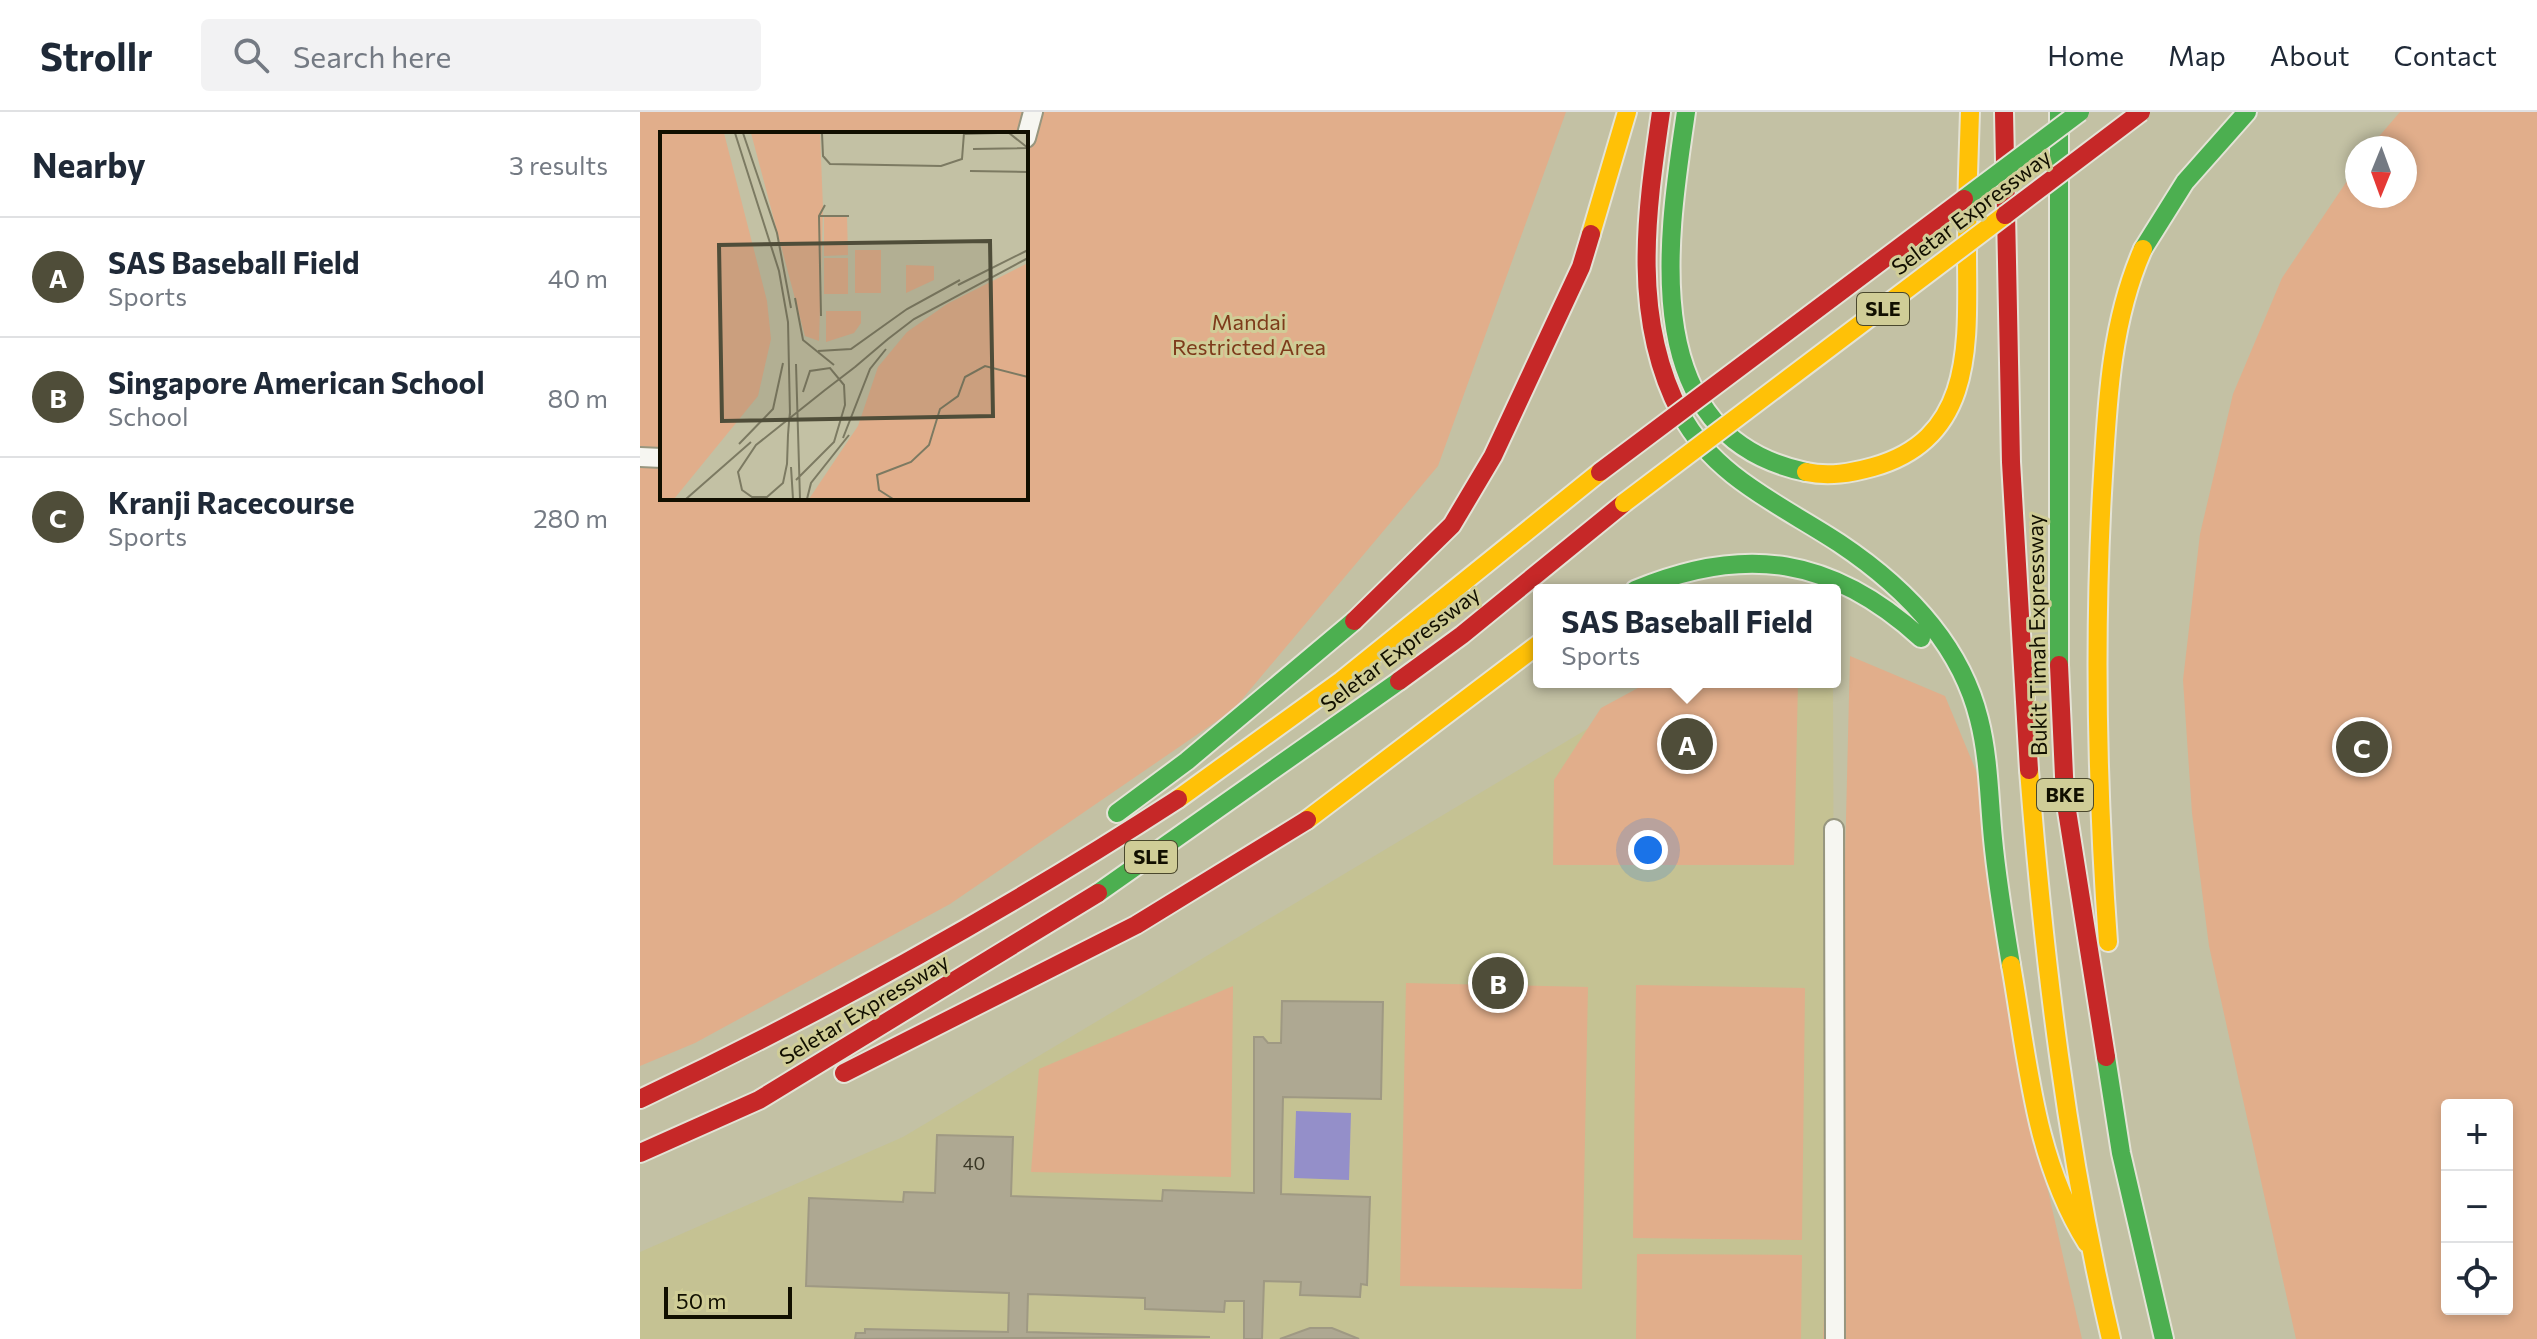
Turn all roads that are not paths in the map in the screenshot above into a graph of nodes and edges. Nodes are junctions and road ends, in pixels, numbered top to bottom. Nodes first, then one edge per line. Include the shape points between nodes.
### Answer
1 (1033, 112) edge
2 (1627, 112) edge
3 (1661, 112) edge
4 (1686, 112) edge
5 (1970, 112) edge
6 (2004, 112) edge
7 (2062, 112) edge
8 (2080, 112) edge
9 (2141, 112) edge
10 (2247, 112) edge
11 (1028, 132) edge
12 (1589, 174) dead end
13 (1565, 303) junction
14 (640, 457) edge
15 (660, 458) edge
16 (1650, 584) edge
17 (1533, 649) edge
18 (1987, 767) junction
19 (1834, 829) dead end
20 (1053, 879) junction
21 (2104, 1028) junction
22 (640, 1099) edge
23 (759, 1100) junction
24 (640, 1153) edge
25 (2087, 1243) junction
26 (1835, 1339) edge
27 (2111, 1339) edge
28 (2164, 1339) edge

1 - 11 street
2 - 13 highway via 1581,267
3 - 18 highway via 1647,202 1646,286 1659,372 1687,425 1714,458 1744,485 1879,568 1919,607 1973,700
4 - 5 highway via 1672,205 1676,345 1697,398 1733,441 1772,466 1821,476 1849,474 1895,459 1934,430 1953,401 1964,366
6 - 25 highway, Bukit Timah Expressway / BKE via 2006,364 2020,669 2047,995
7 - 21 highway, Bukit Timah Expressway / BKE via 2059,634 2065,798
8 - 20 highway, Seletar Expressway, bridge via 1600,472 1368,661 1180,797
9 - 23 highway, Seletar Expressway / SLE, bridge via 1624,503 1462,635 1265,778 1100,892
10 - 21 highway via 2180,185 2138,261 2114,341 2096,631 2098,805 2109,958
12 - 13 highway via 1563,270
13 - 20 highway via 1493,456 1452,525 1371,607 1187,761 1097,828
14 - 15 street
16 - 18 highway via 1682,571 1739,563 1801,568 1848,584 1881,604 1931,649 1960,695
17 - 23 highway via 1360,782 1231,869 1084,953 824,1083
18 - 25 highway via 2003,914 2032,1090 2060,1199
19 - 26 street
20 - 22 highway, Seletar Expressway via 745,1050
21 - 28 highway, Bukit Timah Expressway / BKE via 2121,1153
23 - 24 highway, Seletar Expressway / SLE
25 - 27 highway, Bukit Timah Expressway / BKE

